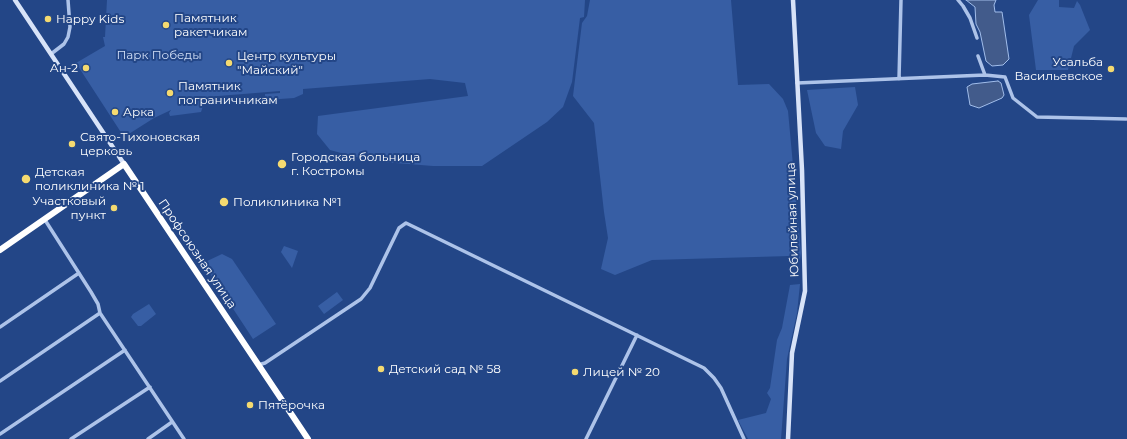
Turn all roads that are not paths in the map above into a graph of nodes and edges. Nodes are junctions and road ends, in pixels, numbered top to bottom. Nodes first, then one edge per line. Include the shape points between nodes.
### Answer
1 (15, 0) edge
2 (68, 0) edge
3 (793, 0) edge
4 (901, 0) edge
5 (958, 0) edge
6 (977, 38) dead end
7 (51, 54) junction
8 (978, 56) dead end
9 (985, 76) junction
10 (899, 79) junction
11 (797, 83) junction
12 (1126, 119) edge
13 (124, 164) junction
14 (45, 220) junction
15 (0, 250) edge
16 (79, 273) junction
17 (100, 313) junction
18 (0, 327) edge
19 (637, 335) junction
20 (125, 350) junction
21 (258, 365) junction
22 (0, 381) edge
23 (150, 387) junction
24 (172, 422) junction
25 (0, 434) edge
26 (71, 439) edge
27 (148, 439) edge
28 (184, 439) edge
29 (308, 439) edge
30 (586, 439) edge
31 (744, 439) edge
32 (788, 439) edge

1 - 7 street, Профсоюзная улица
2 - 7 street via 68,37 64,44
3 - 11 street, Юбилейная улица
4 - 10 street
5 - 6 street via 970,18
7 - 13 street, Профсоюзная улица
8 - 9 street
9 - 10 street
9 - 12 street via 1005,77 1013,98 1037,117
10 - 11 street
11 - 32 street, Юбилейная улица via 805,291 792,353
13 - 14 highway
13 - 21 highway, Профсоюзная улица
14 - 15 highway
14 - 16 street
16 - 17 street via 98,304
16 - 18 street
17 - 20 street
17 - 22 street
19 - 21 street via 406,223 399,228 370,288 361,299 265,363
19 - 30 street
19 - 31 street via 704,368 721,388
20 - 23 street
20 - 25 street
21 - 29 highway, Профсоюзная улица
23 - 24 street
23 - 26 street
24 - 27 street
24 - 28 street

